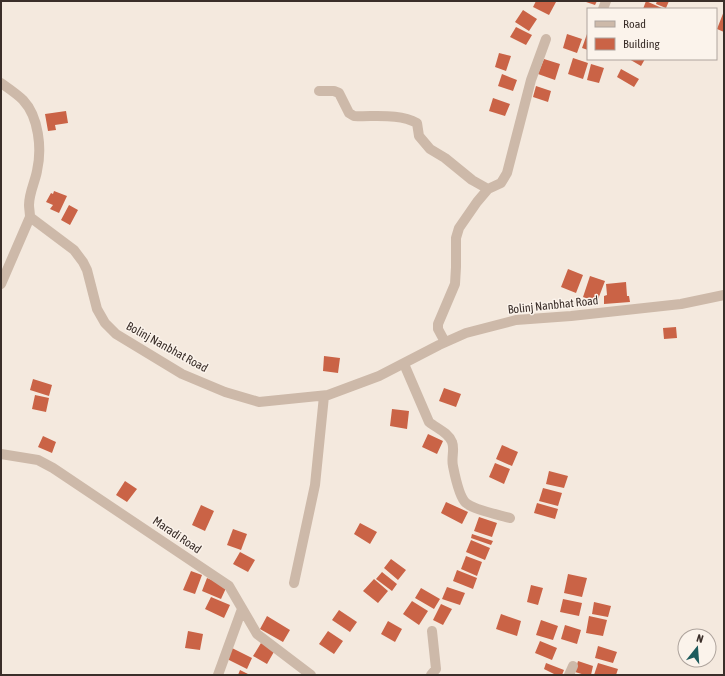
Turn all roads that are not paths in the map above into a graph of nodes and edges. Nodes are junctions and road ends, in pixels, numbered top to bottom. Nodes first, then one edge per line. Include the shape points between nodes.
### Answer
1 (546, 39) dead end
2 (1, 83) edge
3 (319, 91) dead end
4 (488, 189) junction
5 (30, 217) junction
6 (1, 284) edge
7 (724, 295) edge
8 (445, 342) junction
9 (404, 364) junction
10 (324, 396) junction
11 (1, 454) edge
12 (510, 518) dead end
13 (294, 583) dead end
14 (242, 608) junction
15 (432, 631) dead end
16 (218, 675) edge
17 (311, 675) edge
18 (432, 675) edge

1 - 4 street via 531,80 507,173 501,183
2 - 5 street via 29,108 38,134 37,170 29,205
3 - 4 street via 339,93 349,113 354,116 400,117 417,123 419,136 430,149
4 - 8 street via 457,233 454,284 438,324
5 - 6 street
5 - 10 street, Bolinj Nanbhat Road via 74,250 87,270 97,309 105,323 134,346 182,374 247,399 260,402
7 - 8 street, Bolinj Nanbhat Road via 681,304 516,320 466,333
8 - 9 street, Bolinj Nanbhat Road
9 - 10 street, Bolinj Nanbhat Road via 356,386
9 - 12 street via 429,422 452,442 452,465 461,497 467,504
10 - 13 street via 315,485
11 - 14 street, Maradi Road via 38,460 53,468 229,586
14 - 16 street
14 - 17 street, Maradi Road via 257,634
15 - 18 street via 436,669

